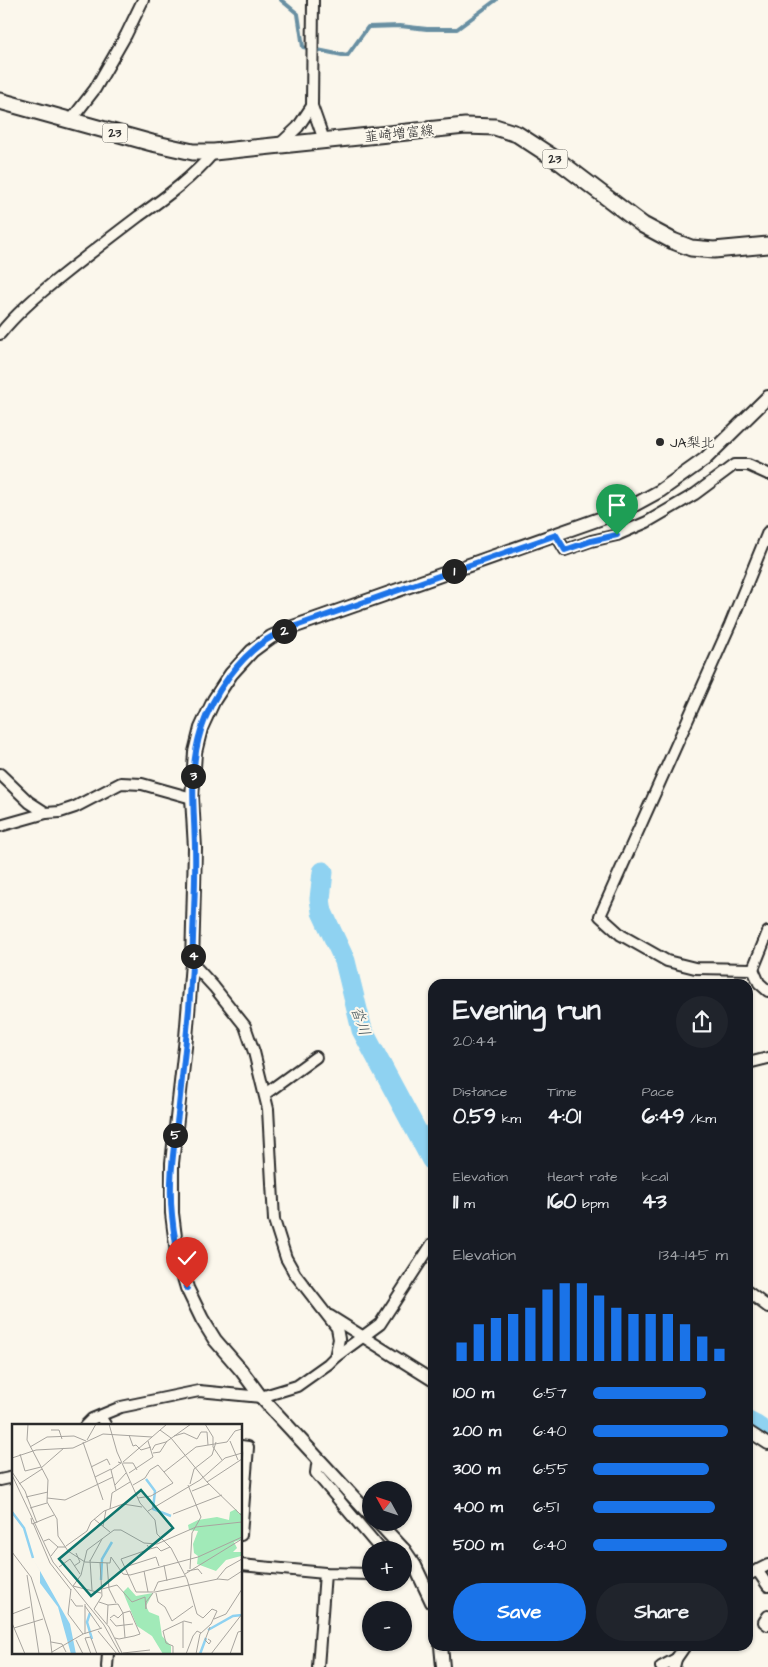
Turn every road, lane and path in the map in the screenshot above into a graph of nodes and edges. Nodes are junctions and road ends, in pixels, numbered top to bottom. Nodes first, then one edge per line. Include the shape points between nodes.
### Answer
1 (143, 0) edge
2 (313, 0) edge
3 (0, 101) edge
4 (312, 106) junction
5 (71, 120) junction
6 (324, 140) junction
7 (280, 144) junction
8 (214, 152) junction
9 (768, 245) edge
10 (0, 334) edge
11 (768, 397) edge
12 (768, 474) edge
13 (768, 532) edge
14 (556, 535) junction
15 (0, 774) edge
16 (192, 798) junction
17 (46, 813) junction
18 (0, 826) edge
19 (768, 932) edge
20 (192, 963) junction
21 (753, 969) junction
22 (768, 991) edge
23 (316, 1057) dead end
24 (768, 1058) edge
25 (753, 1062) edge
26 (265, 1094) junction
27 (428, 1250) edge
28 (753, 1296) edge
29 (768, 1307) edge
30 (326, 1313) junction
31 (363, 1337) junction
32 (335, 1357) junction
33 (428, 1378) edge
34 (261, 1397) junction
35 (100, 1416) junction
36 (87, 1424) edge
37 (105, 1424) edge
38 (753, 1434) edge
39 (768, 1444) edge
40 (242, 1446) edge
41 (318, 1458) junction
42 (362, 1506) edge
43 (242, 1522) edge
44 (386, 1531) edge
45 (374, 1541) edge
46 (396, 1541) edge
47 (412, 1562) edge
48 (242, 1565) edge
49 (768, 1565) edge
50 (753, 1572) edge
51 (325, 1573) junction
52 (753, 1573) edge
53 (362, 1574) edge
54 (768, 1586) edge
55 (428, 1594) edge
56 (768, 1616) edge
57 (768, 1625) edge
58 (442, 1651) edge
59 (682, 1651) edge
60 (108, 1654) edge
61 (675, 1663) edge
62 (107, 1667) edge
63 (318, 1667) edge
64 (443, 1667) edge
65 (661, 1667) edge

1 - 5 street via 94,89
2 - 4 street
3 - 5 main road, 韮崎増富線 / 23
4 - 6 street
4 - 7 street via 298,127
5 - 8 main road, 韮崎増富線 / 23 via 152,143 193,152
6 - 7 main road, 韮崎増富線 / 23
6 - 9 main road, 韮崎増富線 / 23 via 465,126 495,127 516,134 560,162 643,225 673,241 691,248 714,250
7 - 8 main road, 韮崎増富線 / 23
8 - 10 street via 203,166 46,288 10,320
11 - 14 street via 705,459 660,491 625,510
12 - 14 street via 748,465 734,464 687,499 617,535 565,550
13 - 21 street via 600,916 621,935 667,961 695,968
14 - 16 street via 271,637 252,651 231,674 214,700 201,728 195,752
15 - 17 street via 29,802
16 - 17 street via 142,784 121,783 75,807
16 - 20 street via 195,848
17 - 18 street
19 - 21 street
20 - 26 street via 245,1026
20 - 34 street via 172,1163 172,1213 177,1253 187,1288 206,1327
21 - 22 street via 759,983
23 - 26 street
24 - 25 street
26 - 30 street via 274,1220 286,1258
27 - 31 street via 380,1324
28 - 29 street
30 - 31 street
30 - 32 street via 337,1328
31 - 32 street
31 - 33 street
32 - 34 street via 297,1386
34 - 35 street via 199,1391 121,1407
34 - 41 street
35 - 36 street
35 - 37 street
38 - 39 street
40 - 43 street via 248,1447
41 - 42 street
41 - 45 street via 316,1473
44 - 46 street
47 - 55 street
48 - 51 street
49 - 50 street
51 - 53 street
51 - 63 street
52 - 54 street
56 - 57 street via 764,1622
58 - 64 street
59 - 61 street
60 - 62 street
61 - 65 street

